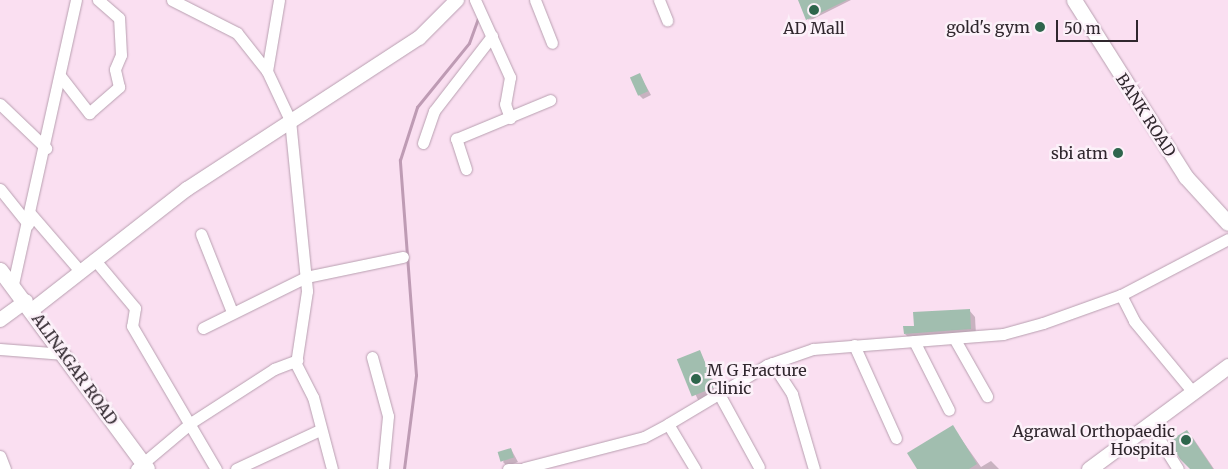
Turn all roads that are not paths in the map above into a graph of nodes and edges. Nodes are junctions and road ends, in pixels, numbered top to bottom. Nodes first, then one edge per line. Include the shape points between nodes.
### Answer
1 (76, 0) edge
2 (98, 0) edge
3 (172, 0) edge
4 (279, 0) edge
5 (457, 0) edge
6 (475, 0) edge
7 (535, 0) edge
8 (659, 0) edge
9 (1074, 0) edge
10 (667, 20) dead end
11 (492, 36) junction
12 (552, 43) dead end
13 (267, 72) junction
14 (61, 77) junction
15 (550, 100) dead end
16 (0, 104) edge
17 (510, 118) junction
18 (290, 120) junction
19 (423, 142) dead end
20 (46, 148) junction
21 (466, 169) dead end
22 (0, 189) edge
23 (29, 218) junction
24 (1228, 223) edge
25 (201, 234) dead end
26 (1228, 239) edge
27 (403, 258) dead end
28 (94, 259) junction
29 (0, 270) edge
30 (80, 271) junction
31 (306, 277) junction
32 (13, 284) junction
33 (1120, 295) junction
34 (29, 305) junction
35 (232, 312) junction
36 (0, 320) edge
37 (203, 328) dead end
38 (954, 338) junction
39 (914, 341) junction
40 (854, 345) junction
41 (0, 349) edge
42 (64, 354) junction
43 (372, 356) dead end
44 (297, 360) junction
45 (772, 363) junction
46 (1228, 366) edge
47 (1192, 391) junction
48 (719, 394) junction
49 (987, 396) dead end
50 (949, 410) dead end
51 (192, 422) junction
52 (1148, 423) junction
53 (668, 424) junction
54 (318, 431) junction
55 (896, 438) dead end
56 (0, 456) edge
57 (142, 467) edge
58 (758, 467) dead end
59 (525, 468) edge
60 (5, 469) edge
61 (216, 469) edge
62 (236, 469) edge
63 (332, 469) edge
64 (383, 469) edge
65 (508, 469) edge
66 (695, 469) edge
67 (814, 469) edge
68 (1089, 469) edge
69 (1178, 469) edge

1 - 14 street
2 - 14 street via 119,18 121,55 115,69 118,87 89,113
3 - 13 street via 237,34
4 - 13 street
5 - 18 street via 387,61
6 - 11 street
7 - 12 street
8 - 10 street
9 - 24 main road, BANK ROAD via 1186,177
11 - 17 street via 510,77 505,104
11 - 19 street via 434,111
13 - 18 street
14 - 20 street
15 - 17 street
16 - 20 street
17 - 21 street via 456,138
18 - 28 street
18 - 31 street
20 - 23 street
22 - 23 street
23 - 30 street
23 - 32 street
25 - 35 street
26 - 33 street
27 - 31 street
28 - 30 street
28 - 51 street via 135,308 132,326
29 - 32 main road, ALINAGAR ROAD
30 - 34 street
31 - 35 street
31 - 44 street via 307,306
32 - 34 main road, ALINAGAR ROAD
33 - 38 street via 1003,334
33 - 47 street via 1134,321
34 - 36 street
34 - 42 main road, ALINAGAR ROAD
35 - 37 street
38 - 39 street
38 - 49 street
39 - 40 street
39 - 50 street
40 - 45 street via 813,349
40 - 55 street
41 - 42 street
42 - 57 main road, ALINAGAR ROAD
43 - 64 street via 388,416
44 - 51 street via 274,369
44 - 54 street via 299,375 313,397
45 - 48 street
45 - 67 street via 792,394
46 - 47 main road
47 - 52 main road
48 - 53 street
48 - 58 street
51 - 57 street
51 - 61 street
52 - 68 main road
52 - 69 street
53 - 59 street via 644,437
53 - 66 street
54 - 62 street
54 - 63 street
56 - 60 street
59 - 65 street

